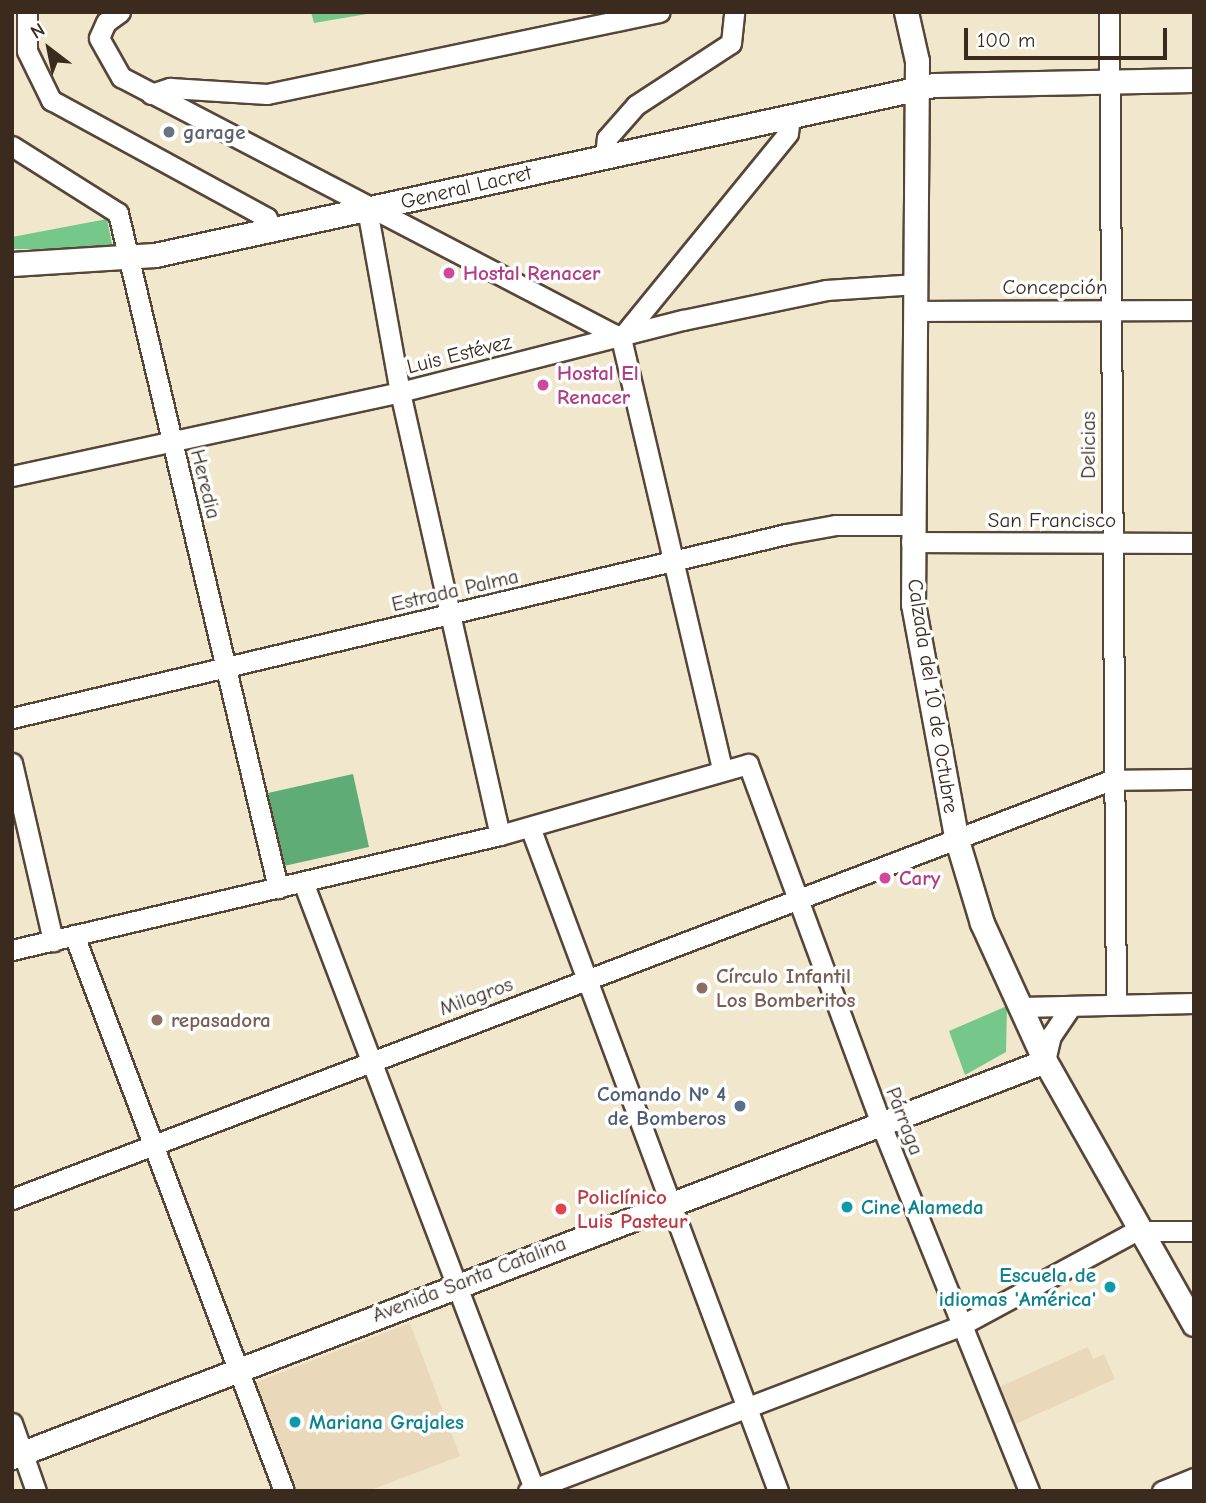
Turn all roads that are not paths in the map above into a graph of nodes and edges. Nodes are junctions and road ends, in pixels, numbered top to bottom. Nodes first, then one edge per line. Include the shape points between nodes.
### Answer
1 (27, 12) edge
2 (120, 12) edge
3 (660, 12) edge
4 (734, 12) edge
5 (905, 12) edge
6 (1109, 12) edge
7 (1108, 79) junction
8 (1194, 80) edge
9 (917, 88) junction
10 (151, 94) junction
11 (790, 116) junction
12 (12, 146) edge
13 (605, 156) junction
14 (367, 209) junction
15 (269, 230) junction
16 (129, 259) junction
17 (12, 264) edge
18 (917, 284) junction
19 (1110, 309) junction
20 (1194, 310) edge
21 (917, 311) junction
22 (621, 338) junction
23 (400, 393) junction
24 (172, 439) junction
25 (12, 476) edge
26 (911, 533) junction
27 (1111, 543) junction
28 (1194, 543) edge
29 (677, 561) junction
30 (451, 614) junction
31 (228, 666) junction
32 (12, 718) edge
33 (12, 763) edge
34 (722, 768) junction
35 (1194, 779) edge
36 (1111, 780) junction
37 (530, 827) junction
38 (500, 835) junction
39 (956, 837) junction
40 (303, 882) junction
41 (278, 888) junction
42 (796, 899) junction
43 (74, 935) junction
44 (53, 941) junction
45 (12, 950) edge
46 (587, 980) junction
47 (1194, 1003) edge
48 (1116, 1004) junction
49 (1071, 1006) junction
50 (1025, 1016) junction
51 (370, 1059) junction
52 (1045, 1061) junction
53 (992, 1084) junction
54 (882, 1127) junction
55 (158, 1146) junction
56 (12, 1199) edge
57 (666, 1205) junction
58 (1136, 1231) junction
59 (1194, 1231) edge
60 (452, 1285) junction
61 (1194, 1325) edge
62 (960, 1326) junction
63 (236, 1367) junction
64 (745, 1408) junction
65 (12, 1423) edge
66 (17, 1455) edge
67 (1194, 1478) edge
68 (532, 1490) edge
69 (36, 1491) edge
70 (284, 1491) edge
71 (778, 1491) edge
72 (1028, 1491) edge
73 (1163, 1491) edge

1 - 15 street via 27,51 51,100 267,218
2 - 10 street via 106,22 102,52 121,77
3 - 10 street via 267,94 170,88
4 - 13 street via 731,43 636,105 607,138
5 - 9 main road, Calzada del 10 de Octubre
6 - 7 street, Delicias
7 - 8 main road, General Lacret
7 - 9 main road, General Lacret
7 - 19 street, Delicias
9 - 11 main road, General Lacret
9 - 18 main road, Calzada del 10 de Octubre
10 - 14 street
11 - 13 main road, General Lacret
11 - 22 street via 788,133
12 - 16 street, Heredia via 118,213
13 - 14 main road, General Lacret
14 - 15 main road, General Lacret
14 - 22 street
14 - 23 street
15 - 16 main road, General Lacret
16 - 17 main road, General Lacret
16 - 24 street, Heredia
18 - 21 main road, Calzada del 10 de Octubre
18 - 22 street, Luis Estévez via 827,290
19 - 20 street, Concepción
19 - 21 street, Concepción
19 - 27 street, Delicias
21 - 26 main road, Calzada del 10 de Octubre
22 - 23 street, Luis Estévez
22 - 29 street
23 - 24 street, Luis Estévez
23 - 30 street
24 - 25 street, Luis Estévez
24 - 31 street, Heredia
26 - 27 street, San Francisco
26 - 29 street, Estrada Palma via 836,525
26 - 39 main road, Calzada del 10 de Octubre via 913,604
27 - 28 street, San Francisco
27 - 36 street, Delicias
29 - 30 street, Estrada Palma
29 - 34 street
30 - 31 street, Estrada Palma
30 - 38 street
31 - 32 street, Estrada Palma
31 - 41 street, Heredia
33 - 44 street
34 - 37 street
34 - 42 street, Párraga via 748,764
35 - 36 street, Milagros
36 - 39 street, Milagros
36 - 48 street, Delicias
37 - 38 street
37 - 46 street
38 - 40 street
39 - 42 street, Milagros
39 - 50 main road, Calzada del 10 de Octubre via 982,923
40 - 41 street
40 - 51 street
41 - 43 street
42 - 46 street, Milagros
42 - 54 street, Párraga
43 - 44 street
43 - 55 street
44 - 45 street
46 - 51 street, Milagros
46 - 57 street
47 - 48 street
48 - 49 street
49 - 50 street
49 - 52 street via 1051,1036
50 - 52 main road, Calzada del 10 de Octubre
50 - 53 main road via 1019,1055
51 - 55 street, Milagros
51 - 60 street
52 - 53 main road, Avenida Santa Catalina
52 - 58 main road, Calzada del 10 de Octubre
53 - 54 main road, Avenida Santa Catalina
54 - 57 main road, Avenida Santa Catalina
54 - 62 street, Párraga
55 - 56 street, Milagros
55 - 63 street
57 - 60 main road, Avenida Santa Catalina
57 - 64 street
58 - 59 street
58 - 61 main road, Calzada del 10 de Octubre
58 - 62 street
60 - 63 main road, Avenida Santa Catalina
60 - 68 street
62 - 64 street
62 - 72 street, Párraga
63 - 66 main road, Avenida Santa Catalina
63 - 70 street
64 - 68 street
64 - 71 street
65 - 66 street
66 - 69 street
67 - 73 street

